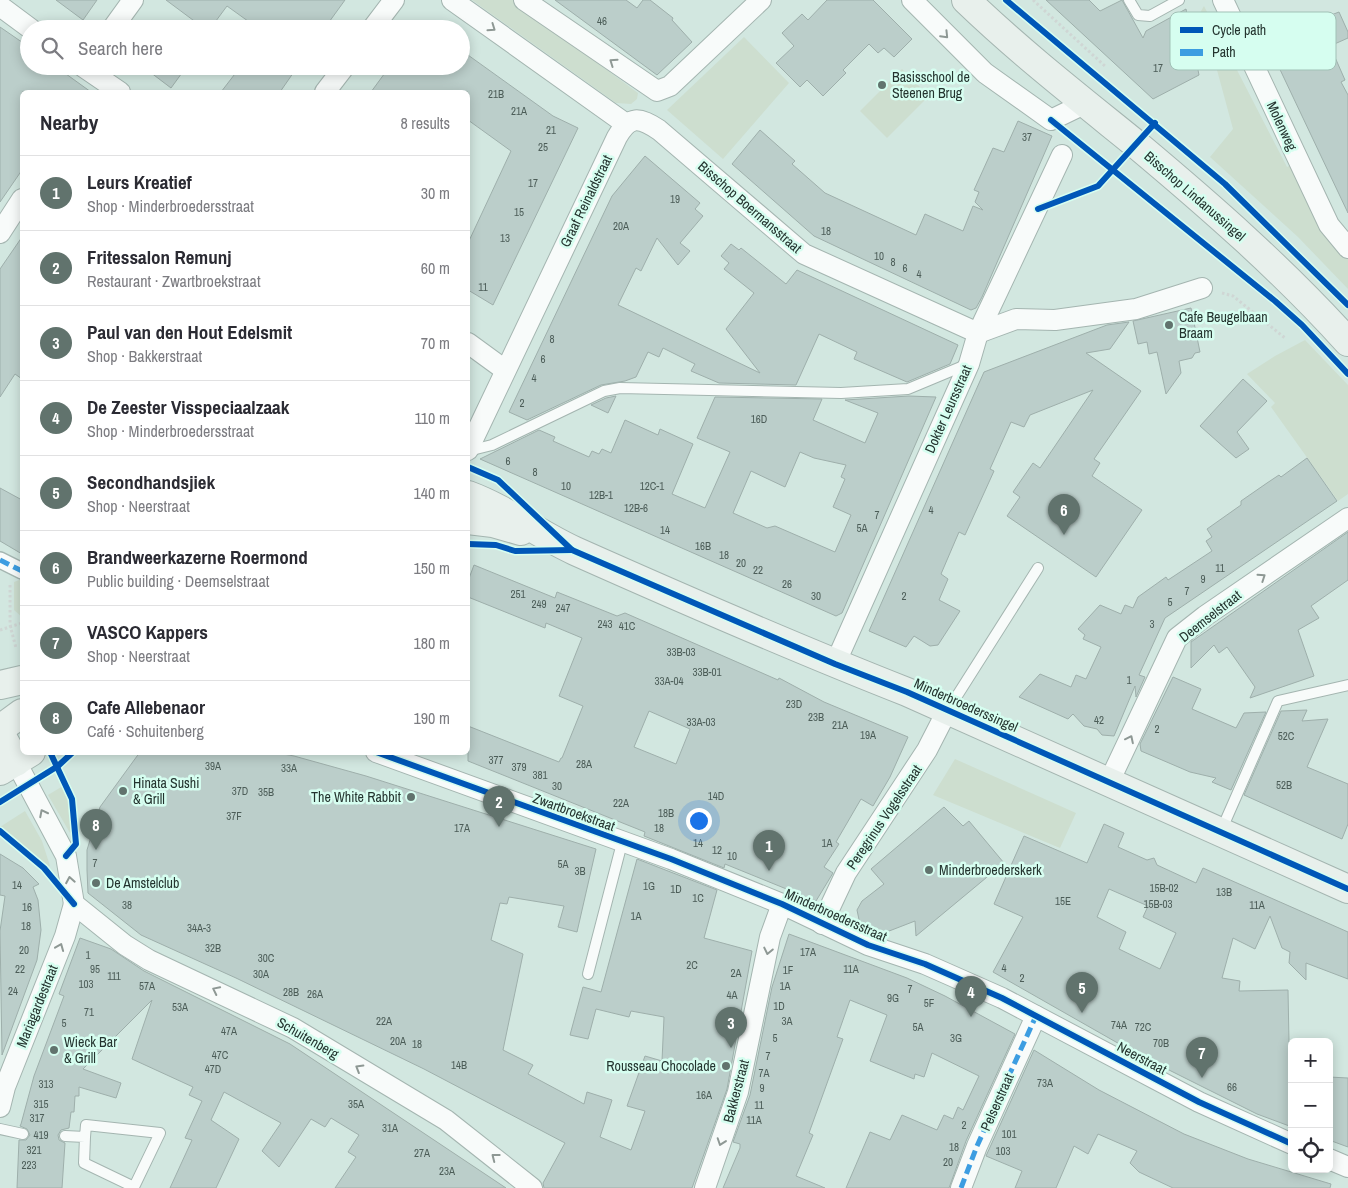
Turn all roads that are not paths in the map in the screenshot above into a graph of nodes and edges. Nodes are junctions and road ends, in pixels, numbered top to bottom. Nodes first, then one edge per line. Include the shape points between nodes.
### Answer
1 (133, 0) edge
2 (394, 0) edge
3 (452, 0) edge
4 (524, 0) edge
5 (761, 0) edge
6 (912, 0) edge
7 (966, 0) edge
8 (1129, 0) edge
9 (1179, 0) edge
10 (1222, 0) edge
11 (0, 6) edge
12 (1228, 12) edge
13 (119, 20) edge
14 (379, 20) edge
15 (20, 21) edge
16 (1255, 70) edge
17 (90, 75) edge
18 (338, 75) edge
19 (99, 86) edge
20 (113, 90) edge
21 (327, 90) edge
22 (1084, 104) junction
23 (632, 122) junction
24 (1062, 155) dead end
25 (20, 202) edge
26 (0, 233) edge
27 (1348, 248) edge
28 (1202, 288) road end
29 (978, 333) junction
30 (1348, 342) edge
31 (470, 344) edge
32 (969, 364) junction
33 (505, 370) junction
34 (470, 446) edge
35 (470, 450) edge
36 (470, 496) edge
37 (1348, 518) edge
38 (470, 520) edge
39 (551, 539) junction
40 (1038, 568) dead end
41 (835, 664) junction
42 (20, 680) edge
43 (0, 685) edge
44 (1348, 685) edge
45 (947, 711) junction
46 (20, 715) edge
47 (0, 728) edge
48 (0, 733) edge
49 (384, 755) edge
50 (12, 762) edge
51 (1109, 782) junction
52 (1221, 832) junction
53 (622, 843) junction
54 (1348, 889) edge
55 (74, 904) junction
56 (782, 904) junction
57 (822, 924) junction
58 (588, 974) dead end
59 (1036, 1016) junction
60 (2, 1087) edge
61 (0, 1107) edge
62 (0, 1129) edge
63 (23, 1134) dead end
64 (65, 1136) dead end
65 (85, 1138) junction
66 (1288, 1142) edge
67 (1333, 1161) edge
68 (1348, 1167) edge
69 (532, 1188) edge
70 (705, 1188) edge
71 (961, 1188) edge

1 - 13 street
2 - 14 street
3 -> 23 street, Bisschop Boermansstraat
5 -> 4 street via 662,90 653,90
6 -> 22 street via 985,73 1051,120
7 - 22 main road, Bisschop Lindanussingel
8 - 9 lane via 1138,16 1150,16
10 - 12 street, Molenweg
11 - 15 street
16 - 27 street, Molenweg via 1329,225
17 - 19 street
18 - 21 street
19 - 20 street
22 - 30 main road, Bisschop Lindanussingel via 1143,150 1258,250
23 - 29 street, Bisschop Boermansstraat via 659,130 804,254
23 - 33 street, Graaf Reinaldstraat via 617,137
24 - 29 street, Dokter Leursstraat
25 - 26 street
28 - 29 street via 1136,309 1055,320 1016,319
29 - 32 street, Dokter Leursstraat
31 - 33 street
32 - 35 lane via 908,389 841,393 620,388 604,391 492,445
32 - 41 street, Dokter Leursstraat
33 - 34 street, Graaf Reinaldstraat
36 - 39 main road, Minderbroederssingel via 492,504
51 -> 37 street, Deemselstraat via 1178,638
38 - 39 main road, Minderbroederssingel via 493,523
39 - 41 main road, Minderbroederssingel
40 - 45 lane
41 - 45 main road, Minderbroederssingel
42 - 43 main road
44 - 52 lane via 1278,701
45 - 51 main road, Minderbroederssingel
45 - 57 street, Peregrinus Vogelsstraat via 928,750 846,873
46 - 47 main road
48 - 50 main road
49 - 53 street, Zwartbroekstraat
55 -> 50 street via 66,856
51 - 52 main road, Minderbroederssingel
52 - 54 main road, Minderbroederssingel
53 - 56 street, Minderbroedersstraat via 671,859
53 - 58 lane, Zwartbroekstraat
60 -> 55 street, Mariagardestraat
69 -> 55 street, Schuitenberg via 446,1120 293,1028 149,960
56 - 57 street, Minderbroedersstraat
56 -> 70 street, Bakkerstraat via 770,937 738,1092
57 - 59 street, Minderbroedersstraat via 868,945 925,964
59 - 66 street, Neerstraat via 1199,1102
59 - 71 street, Pelserstraat
60 - 61 street, Mariagardestraat
62 - 63 lane
64 - 65 lane
65 - 65 lane via 84,1163 134,1187 160,1133 86,1125
67 - 68 street

